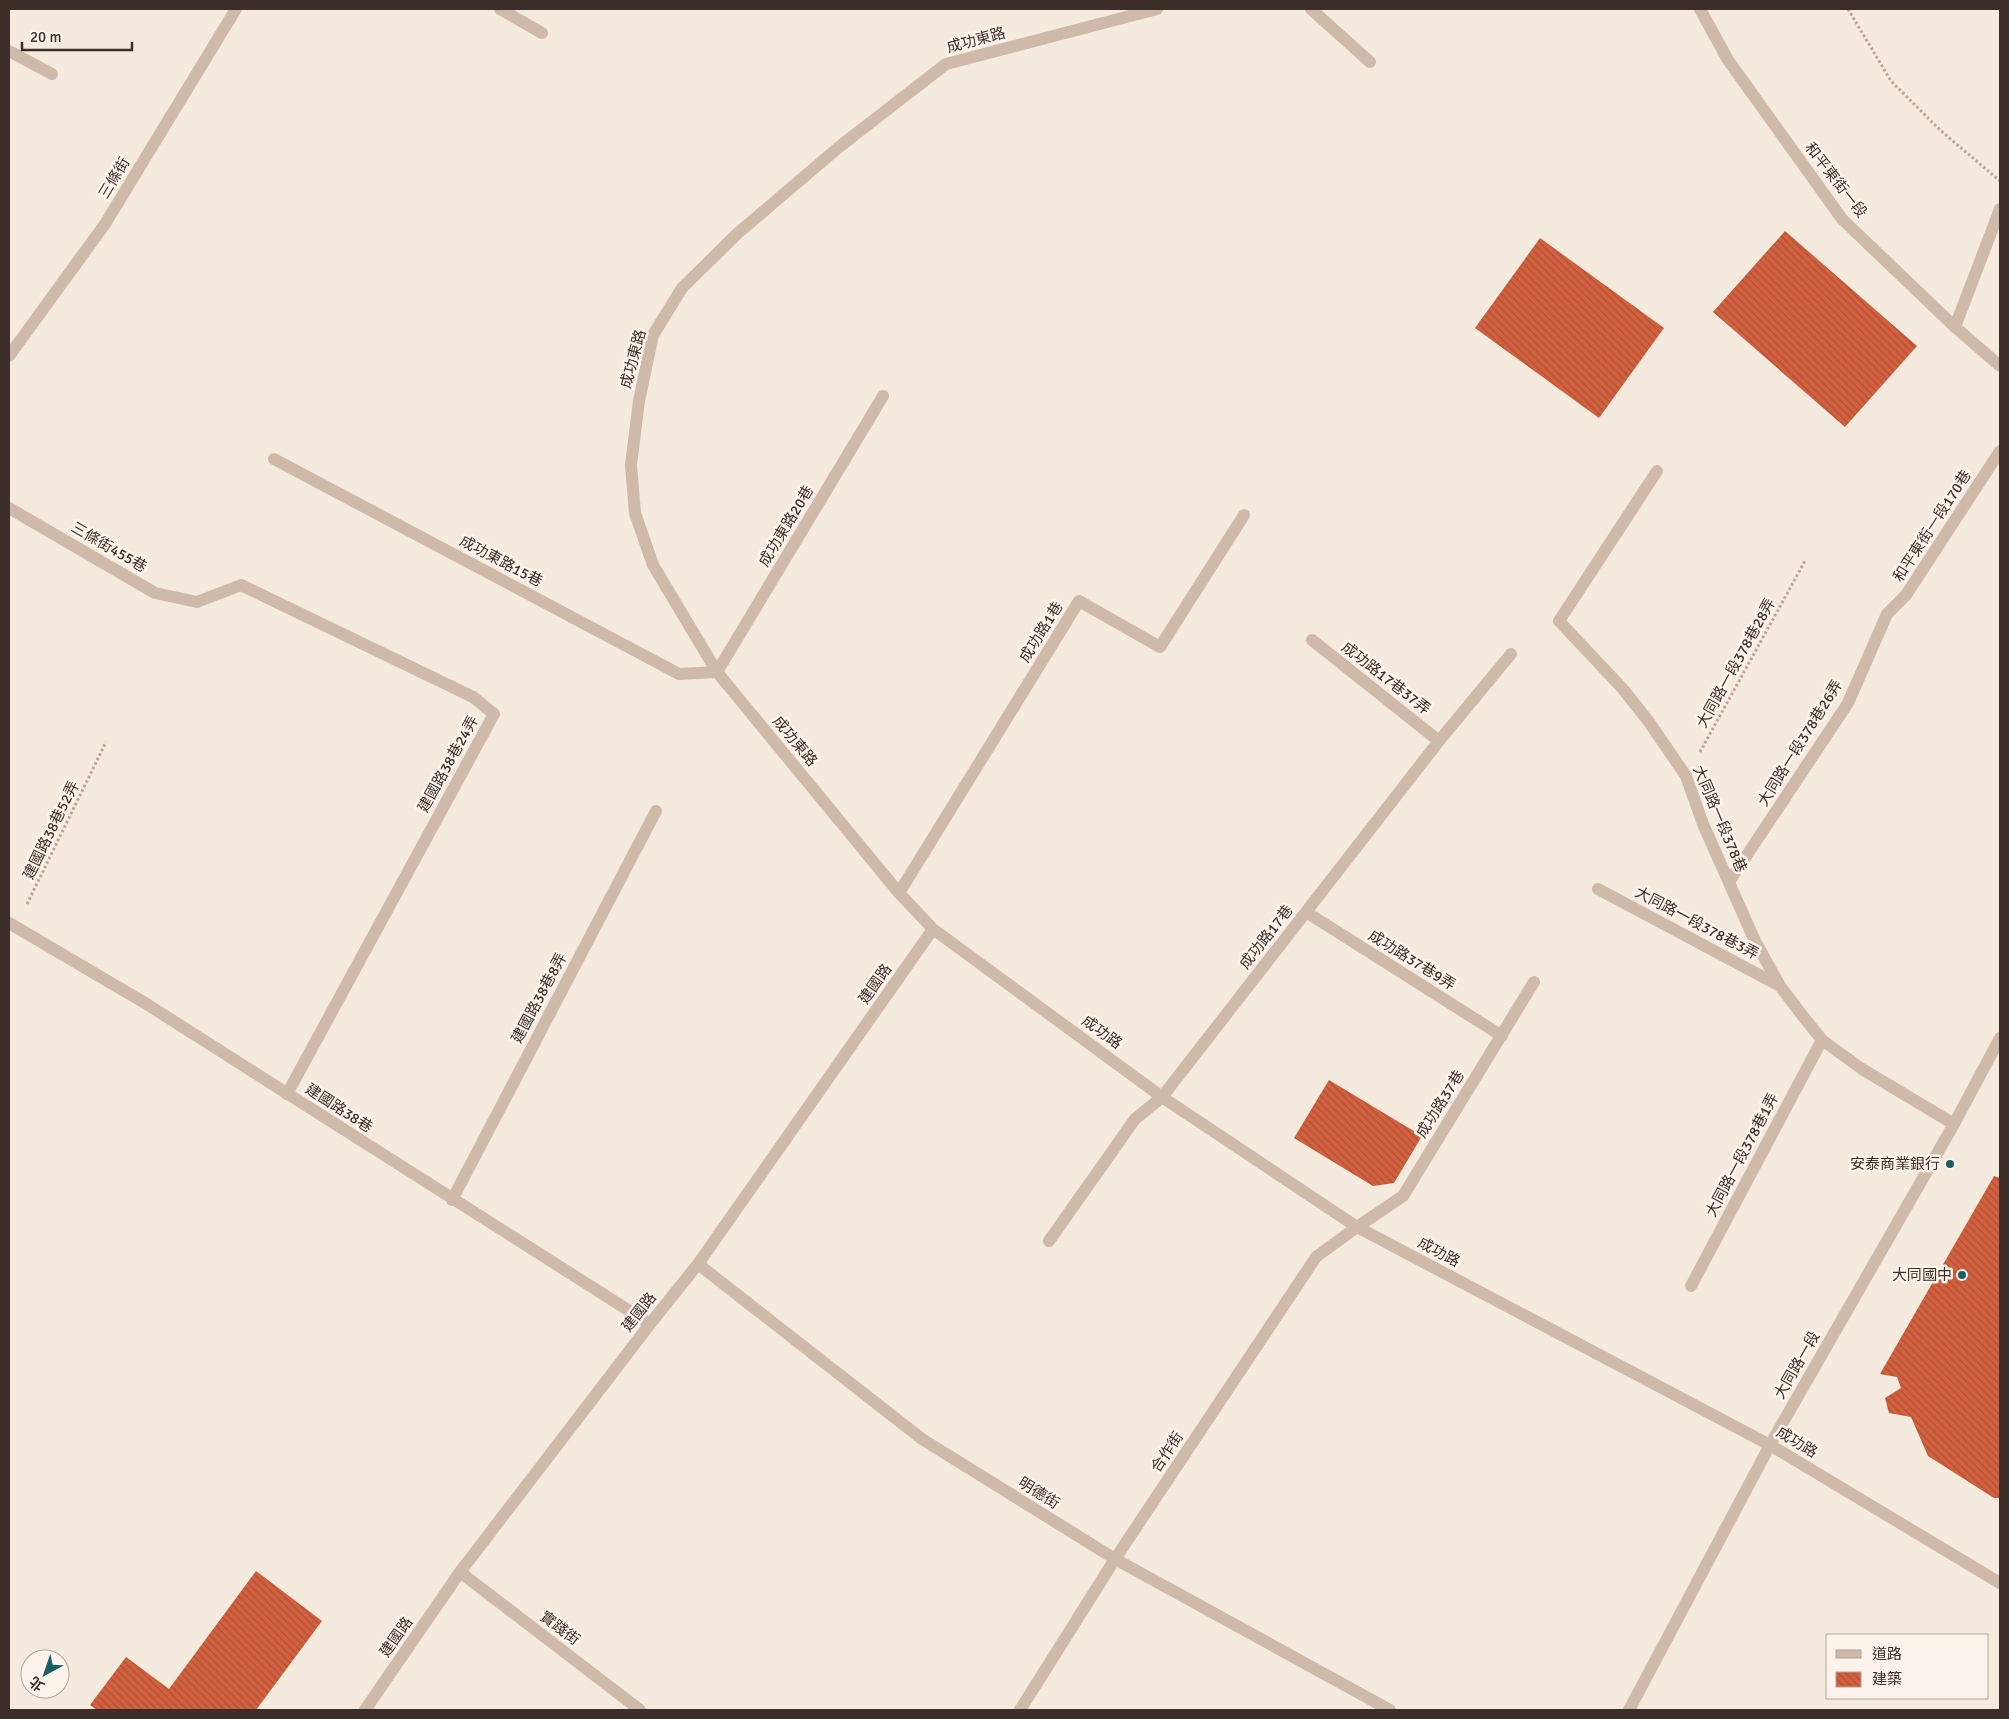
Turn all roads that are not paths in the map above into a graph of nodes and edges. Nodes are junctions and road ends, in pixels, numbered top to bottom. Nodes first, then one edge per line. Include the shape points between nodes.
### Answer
1 (236, 9) edge
2 (500, 9) edge
3 (1157, 9) edge
4 (1310, 9) edge
5 (1700, 9) edge
6 (542, 34) dead end
7 (9, 51) edge
8 (1370, 62) dead end
9 (52, 74) dead end
10 (2000, 210) edge
11 (1955, 327) junction
12 (9, 356) edge
13 (2000, 366) edge
14 (883, 396) dead end
15 (2000, 451) edge
16 (274, 459) dead end
17 (1657, 471) dead end
18 (9, 508) edge
19 (1244, 515) dead end
20 (197, 602) joint
21 (1887, 614) joint
22 (1312, 640) dead end
23 (1511, 654) dead end
24 (717, 672) junction
25 (1439, 741) junction
26 (656, 811) dead end
27 (1729, 882) junction
28 (1598, 889) dead end
29 (899, 893) junction
30 (1306, 912) junction
31 (12, 925) edge
32 (933, 929) junction
33 (1534, 982) dead end
34 (1780, 986) junction
35 (1502, 1036) junction
36 (2000, 1038) edge
37 (1822, 1040) junction
38 (287, 1094) junction
39 (1162, 1097) junction
40 (1954, 1124) junction
41 (452, 1200) junction
42 (1357, 1227) junction
43 (1049, 1241) dead end
44 (698, 1264) junction
45 (1691, 1286) dead end
46 (650, 1324) junction
47 (1770, 1445) junction
48 (1115, 1559) junction
49 (460, 1572) junction
50 (2000, 1583) edge
51 (365, 1710) edge
52 (640, 1710) edge
53 (1020, 1710) edge
54 (1390, 1710) edge
55 (1628, 1710) edge

1 - 12 street, 三條街 via 105,224
2 - 6 street
3 - 24 street, 成功東路 via 946,64 839,146 738,233 682,288 654,334 639,401 631,465 635,513 653,565
4 - 8 street
5 - 11 street, 和平東街一段 via 1728,60 1842,219
7 - 9 street
10 - 11 street
11 - 13 street, 和平東街一段
14 - 24 street, 成功東路20巷
15 - 21 street, 和平東街一段170巷 via 1906,595
16 - 24 street, 成功東路15巷 via 680,674
17 - 27 street, 大同路一段378巷 via 1559,620 1623,689 1686,776
18 - 20 street, 三條街455巷 via 155,593
19 - 29 street, 成功路1巷 via 1160,648 1079,601
20 - 38 street, 建國路38巷24弄 via 240,585 473,696 494,714
21 - 27 street, 大同路一段378巷26弄 via 1848,703
22 - 25 street, 成功路17巷37弄
23 - 25 street, 成功路17巷
24 - 29 street, 成功東路
25 - 30 street, 成功路17巷
26 - 41 street, 建國路38巷8弄
27 - 34 street, 大同路一段378巷
28 - 34 street, 大同路一段378巷3弄
29 - 32 street, 成功路
30 - 35 street, 成功路37巷9弄
30 - 39 street, 成功路17巷
31 - 38 street, 建國路38巷 via 145,1003
32 - 39 street, 成功路
32 - 44 street, 建國路
33 - 35 street, 成功路37巷
34 - 37 street, 大同路一段378巷
35 - 42 street, 成功路37巷 via 1403,1196
36 - 40 street, 大同路一段
37 - 40 street, 大同路一段378巷 via 1862,1069
37 - 45 street, 大同路一段378巷1弄
38 - 41 street, 建國路38巷
39 - 42 street, 成功路
39 - 43 street, 成功路17巷 via 1135,1119
40 - 47 street, 大同路一段
41 - 46 street, 建國路38巷
42 - 47 street, 成功路
42 - 48 street, 合作街 via 1316,1257
44 - 46 street, 建國路
44 - 48 street, 明德街 via 922,1439
46 - 49 street, 建國路
47 - 50 street, 成功路
47 - 55 street, 大同路一段
48 - 53 street, 合作街
48 - 54 street, 明德街
49 - 51 street, 建國路
49 - 52 street, 實踐街

